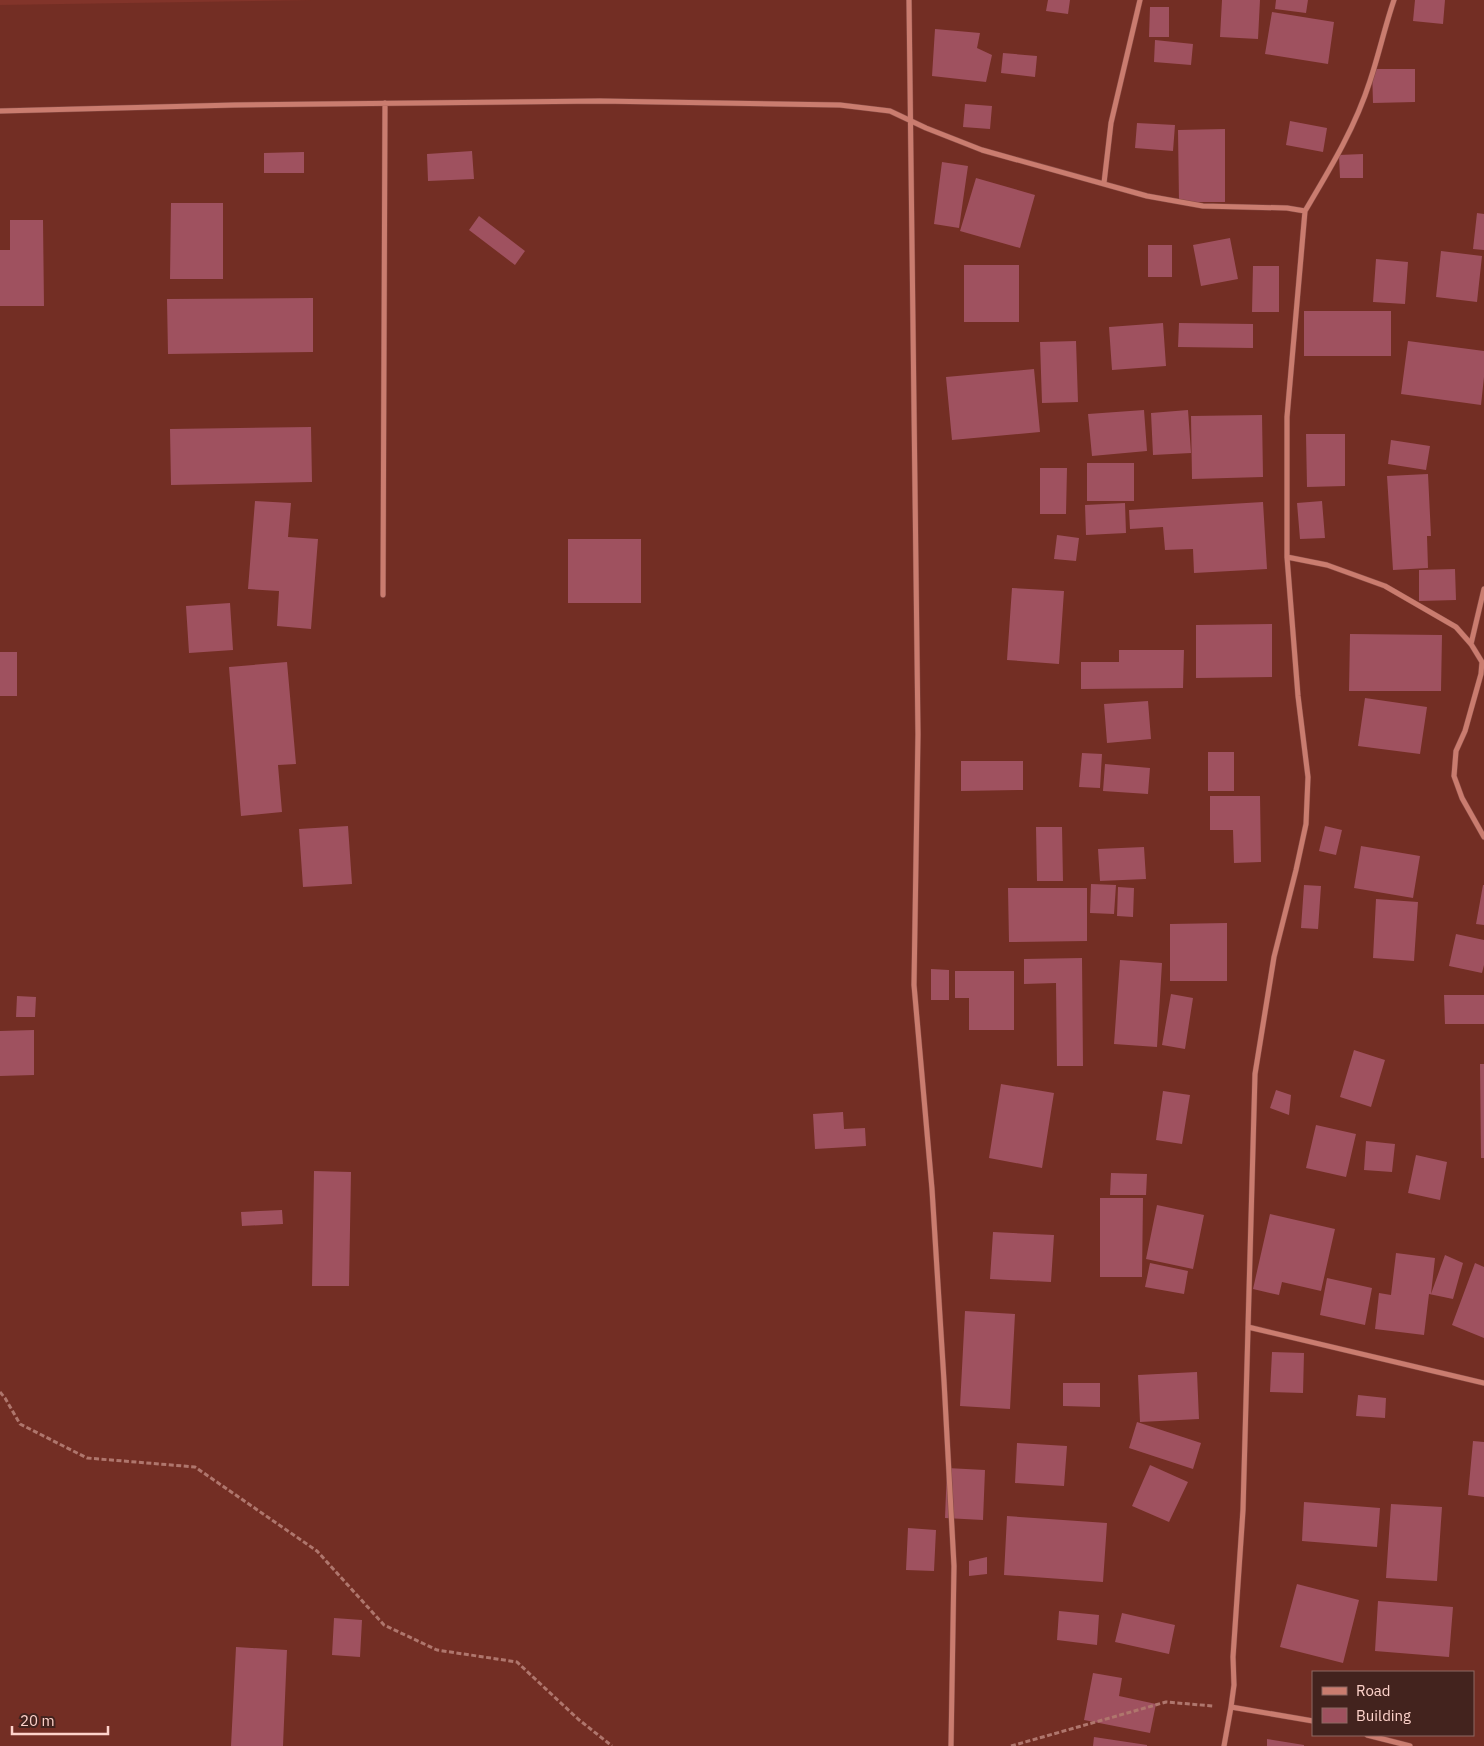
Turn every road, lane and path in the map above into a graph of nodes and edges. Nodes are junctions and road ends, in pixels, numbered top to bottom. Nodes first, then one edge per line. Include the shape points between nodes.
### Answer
1 (909, 0) edge
2 (1140, 0) edge
3 (1394, 0) edge
4 (384, 103) junction
5 (0, 111) edge
6 (909, 120) junction
7 (1104, 182) junction
8 (1305, 211) junction
9 (1287, 557) junction
10 (1484, 589) edge
11 (382, 596) dead end
12 (1471, 644) junction
13 (1484, 838) edge
14 (1248, 1327) junction
15 (1484, 1383) edge
16 (0, 1392) edge
17 (1231, 1707) junction
18 (1312, 1721) edge
19 (1370, 1736) edge
20 (612, 1746) edge
21 (951, 1746) edge
22 (1011, 1746) edge
23 (1224, 1746) edge
24 (1410, 1746) edge

1 - 6 street
2 - 7 street via 1111,123
3 - 8 street via 1370,81 1352,127
4 - 5 street
4 - 6 street via 600,101 840,105 890,111
4 - 11 street
6 - 7 street via 982,150
6 - 21 street via 918,734 914,985 932,1188 954,1566
7 - 8 street via 1146,196 1203,206
8 - 9 street via 1287,417
9 - 12 street via 1326,565 1385,586 1456,627
9 - 14 street via 1308,777 1306,824 1274,957 1255,1074
10 - 12 street
12 - 13 street via 1482,662 1482,674 1456,750 1454,776
14 - 15 street
14 - 17 street via 1243,1510
16 - 20 path via 20,1424 87,1458 195,1467 317,1551 384,1625 437,1650 517,1662
17 - 18 street
17 - 22 path via 1166,1702
17 - 23 street
19 - 24 street

